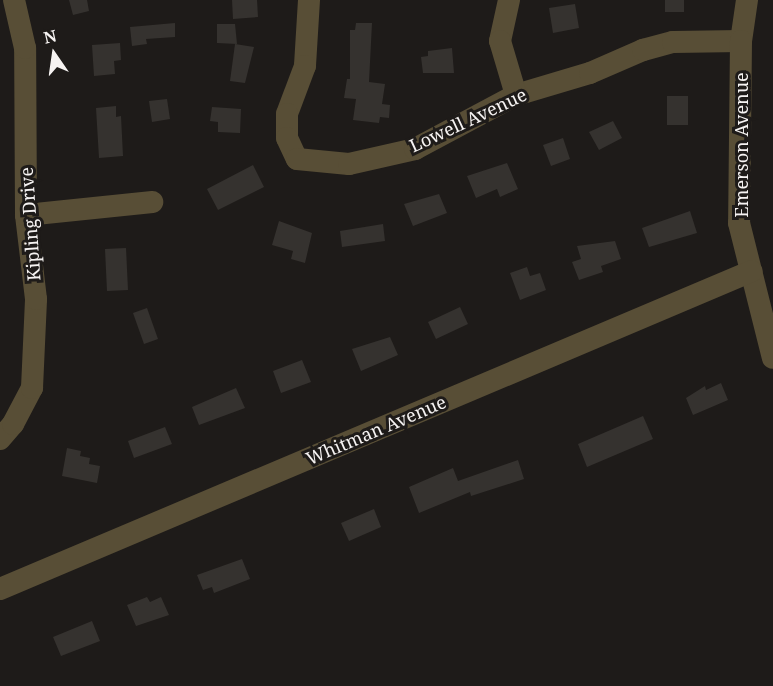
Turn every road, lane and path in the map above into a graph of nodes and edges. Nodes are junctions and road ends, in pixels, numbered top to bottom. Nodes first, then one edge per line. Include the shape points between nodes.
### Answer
1 (14, 0) edge
2 (309, 0) edge
3 (509, 0) edge
4 (747, 0) edge
5 (741, 41) junction
6 (516, 94) junction
7 (152, 202) dead end
8 (26, 215) junction
9 (752, 272) junction
10 (773, 358) edge
11 (0, 439) edge
12 (0, 589) edge

1 - 8 street, Kipling Drive via 25,48
2 - 6 street, Lowell Avenue via 305,66 287,114 287,138 297,159 349,164 415,149
3 - 6 street via 500,41
4 - 5 street, Emerson Avenue
5 - 6 street, Lowell Avenue via 673,42 590,73
5 - 9 street, Emerson Avenue via 740,223
7 - 8 street
8 - 11 street, Kipling Drive via 36,299 32,388 13,424
9 - 10 street, Emerson Avenue
9 - 12 street, Whitman Avenue

